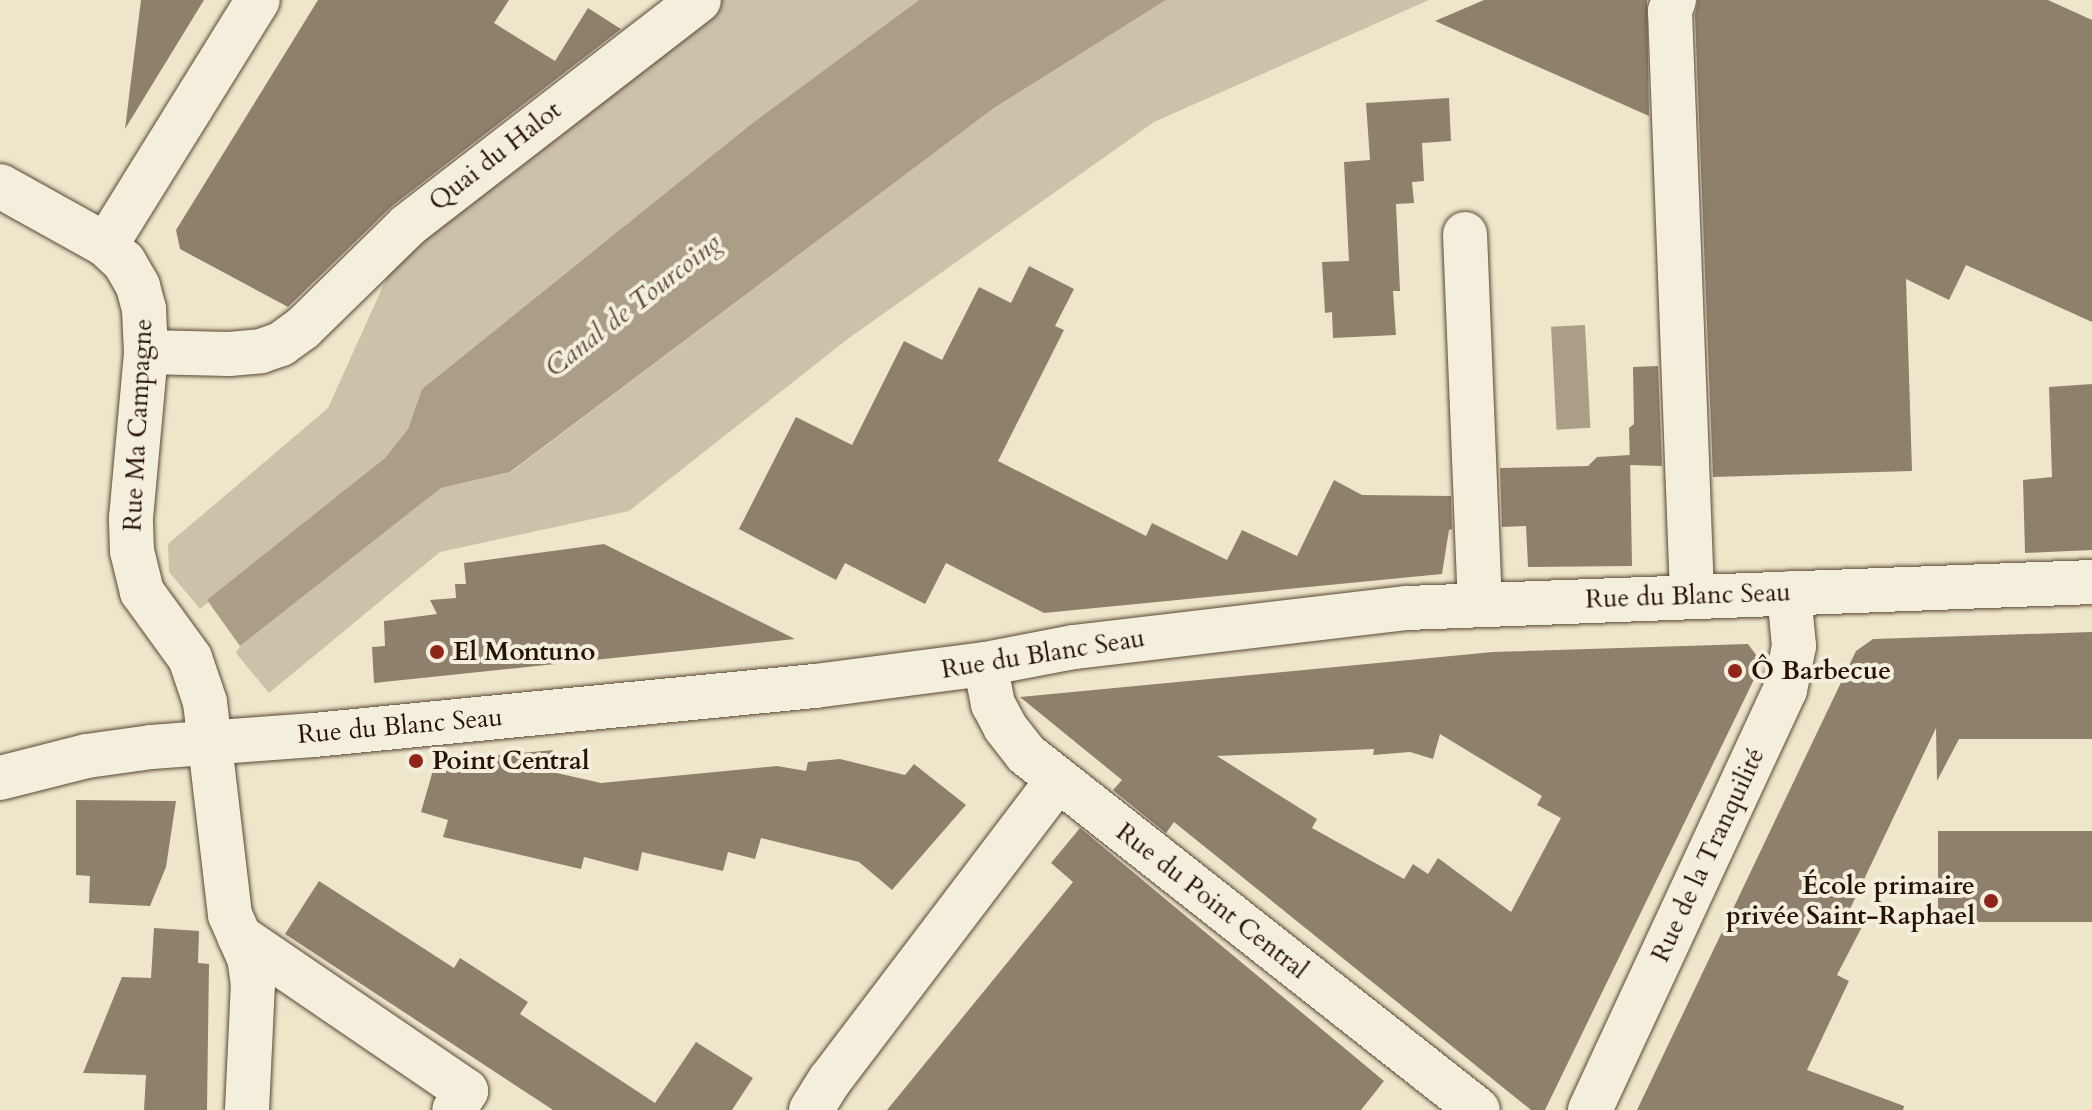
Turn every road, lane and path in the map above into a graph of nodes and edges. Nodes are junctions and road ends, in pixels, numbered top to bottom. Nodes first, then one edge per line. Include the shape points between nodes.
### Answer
1 (258, 0) edge
2 (699, 0) edge
3 (1674, 0) edge
4 (0, 186) edge
5 (1465, 234) dead end
6 (106, 245) junction
7 (146, 352) junction
8 (2092, 582) edge
9 (1789, 593) junction
10 (1692, 595) junction
11 (1480, 604) junction
12 (985, 664) junction
13 (210, 741) junction
14 (0, 778) edge
15 (1058, 780) junction
16 (239, 936) junction
17 (247, 1110) edge
18 (454, 1110) edge
19 (811, 1110) edge
20 (1478, 1110) edge
21 (1590, 1110) edge

1 - 6 street
2 - 7 street, Quai du Halot via 407,226 281,344 261,351
3 - 10 street via 1670,11
4 - 6 street
5 - 11 street
6 - 7 street, Rue Ma Campagne via 138,286
7 - 13 street, Rue Ma Campagne via 131,518 135,573 199,676
8 - 9 street, Rue du Blanc Seau
9 - 10 street, Rue du Blanc Seau
9 - 21 street, Rue de la Tranquilité via 1794,646 1785,690
10 - 11 street, Rue du Blanc Seau
11 - 12 street, Rue du Blanc Seau via 1296,620 1074,647
12 - 13 street, Rue du Blanc Seau via 720,696
12 - 15 street, Rue du Point Central via 993,704 1005,727 1026,754
13 - 14 street, Rue du Blanc Seau via 87,756
13 - 16 street, Rue Ma Campagne via 230,915
15 - 19 street
15 - 20 street, Rue du Point Central
16 - 17 street, Rue Ma Campagne via 253,985
16 - 18 street via 466,1091

